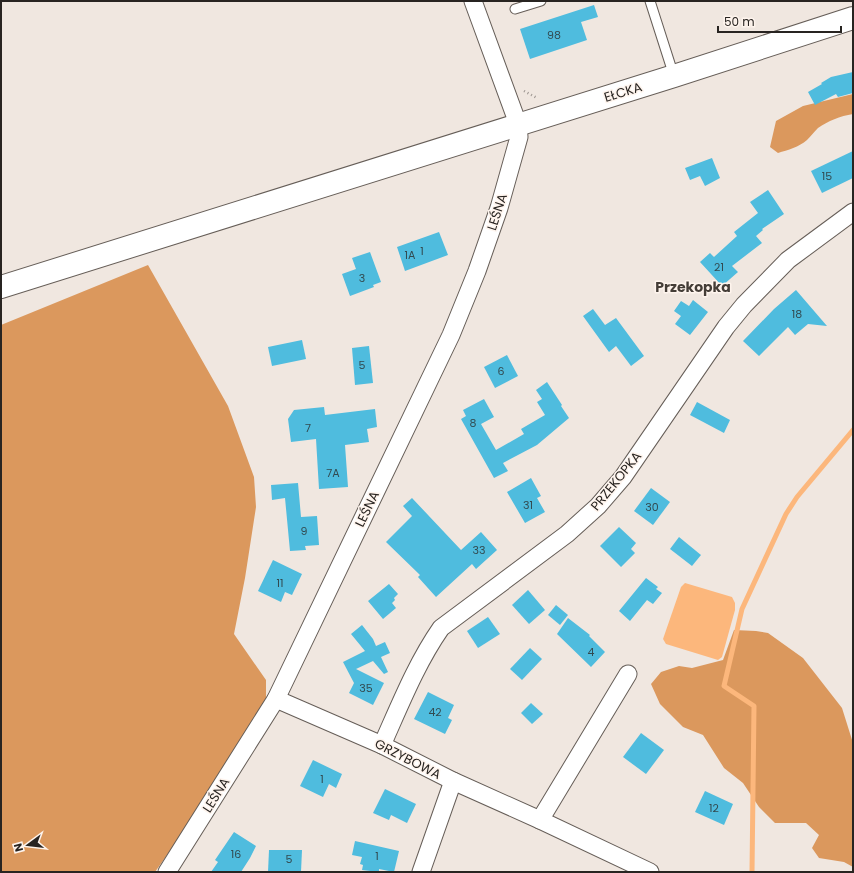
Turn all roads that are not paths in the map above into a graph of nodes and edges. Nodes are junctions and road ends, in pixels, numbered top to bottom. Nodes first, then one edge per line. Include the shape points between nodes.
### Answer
1 (473, 1) edge
2 (541, 1) edge
3 (650, 1) edge
4 (515, 9) dead end
5 (853, 18) edge
6 (674, 76) junction
7 (518, 124) junction
8 (853, 212) edge
9 (1, 287) edge
10 (628, 674) dead end
11 (276, 699) junction
12 (382, 745) junction
13 (453, 782) junction
14 (540, 820) junction
15 (167, 872) edge
16 (421, 872) edge
17 (650, 872) edge

1 - 7 street
2 - 4 lane
3 - 6 lane
5 - 6 main road, EŁCKA
6 - 7 main road, EŁCKA
7 - 9 main road, EŁCKA
7 - 11 street, LEŚNA via 519,137 499,208 477,271 450,335
8 - 12 street, PRZEKOPKA via 788,260 744,305 622,477 598,506 567,534 442,628 417,668
10 - 14 street
11 - 12 street, GRZYBOWA
11 - 15 street, LEŚNA
12 - 13 street, GRZYBOWA
13 - 14 street, GRZYBOWA
13 - 16 street
14 - 17 street, GRZYBOWA

